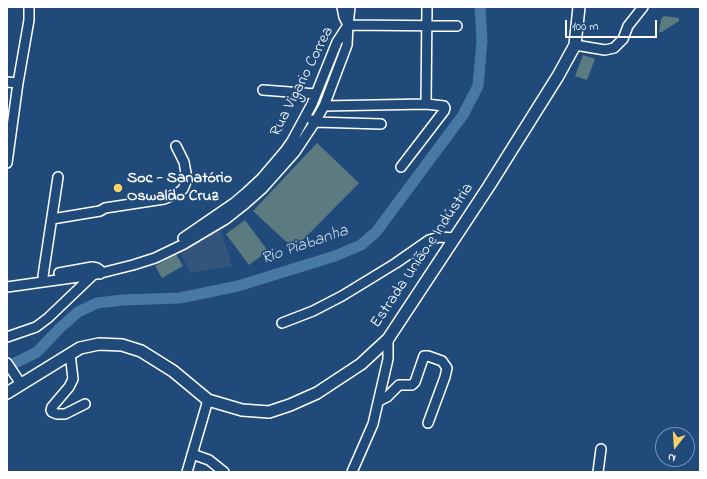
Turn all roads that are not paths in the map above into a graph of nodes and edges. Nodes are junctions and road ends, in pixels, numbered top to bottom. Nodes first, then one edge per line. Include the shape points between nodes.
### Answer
1 (29, 7) edge
2 (342, 7) edge
3 (350, 7) edge
4 (427, 7) edge
5 (580, 7) edge
6 (643, 7) edge
7 (348, 25) junction
8 (427, 25) junction
9 (457, 26) dead end
10 (575, 45) junction
11 (7, 82) edge
12 (18, 83) junction
13 (264, 90) dead end
14 (316, 94) junction
15 (426, 104) junction
16 (324, 106) junction
17 (306, 115) junction
18 (315, 122) junction
19 (381, 124) dead end
20 (176, 146) dead end
21 (7, 163) edge
22 (401, 167) dead end
23 (58, 178) dead end
24 (236, 207) junction
25 (52, 219) junction
26 (455, 238) junction
27 (97, 274) junction
28 (43, 276) junction
29 (71, 277) junction
30 (7, 283) edge
31 (7, 287) edge
32 (77, 291) junction
33 (282, 323) dead end
34 (7, 337) edge
35 (388, 339) junction
36 (70, 354) junction
37 (7, 363) edge
38 (21, 384) junction
39 (7, 393) edge
40 (208, 400) junction
41 (378, 401) junction
42 (86, 404) dead end
43 (428, 423) dead end
44 (601, 449) dead end
45 (192, 454) junction
46 (187, 472) edge
47 (224, 472) edge
48 (352, 472) edge
49 (598, 472) edge

1 - 12 street
2 - 7 street, Rua Vigario Correa
3 - 7 street
4 - 8 street
5 - 10 main road, Estrada União e Indústria
6 - 10 street via 617,46 608,50
7 - 8 street
7 - 14 street, Rua Vigario Correa via 337,42
7 - 16 street, Rua Vigario Correa via 347,45
8 - 9 street
8 - 15 street
10 - 26 main road, Estrada União e Indústria
11 - 12 street
12 - 21 street
13 - 14 street
14 - 17 street, Rua Vigario Correa
15 - 16 street
15 - 22 street via 445,108
16 - 18 street, Rua Vigario Correa
17 - 18 street
17 - 24 street, Rua Vigario Correa via 292,141
18 - 19 street
18 - 24 street, Rua Vigario Correa via 276,174 262,189
20 - 25 street via 186,173 186,182 178,193 164,199
23 - 25 street
24 - 27 street, Rua Vigario Correa via 226,219 156,258
25 - 28 street
26 - 33 street via 439,237 429,240 342,296
26 - 35 main road, Estrada União e Indústria
27 - 28 street via 100,270 92,267
27 - 29 street
27 - 32 street, Rua Vigario Correa
28 - 30 street
29 - 31 street
29 - 32 street via 78,282
32 - 34 street, Rua Vigario Correa via 36,327
35 - 40 main road, Estrada União e Indústria via 361,364 318,393 290,405 269,412 242,410
35 - 41 street via 388,359
36 - 38 main road, Estrada União e Indústria
36 - 40 main road, Estrada União e Indústria via 80,348 99,344 122,345 142,351 173,371
36 - 42 street via 73,379 51,410 57,414 65,414
37 - 38 street
38 - 39 main road, Estrada União e Indústria
40 - 45 street
41 - 43 street via 387,397 399,385 412,385 424,356 442,361 447,368
41 - 48 street via 373,424
44 - 49 street
45 - 46 street
45 - 47 street via 208,460

